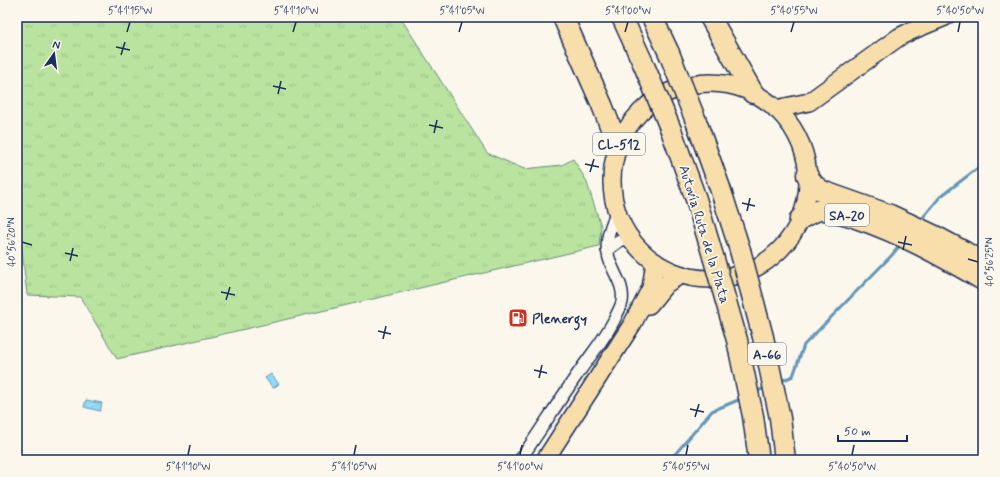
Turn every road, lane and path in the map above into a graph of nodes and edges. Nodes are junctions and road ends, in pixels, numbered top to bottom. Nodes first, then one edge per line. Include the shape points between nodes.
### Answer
1 (563, 17) edge
2 (622, 17) edge
3 (652, 17) edge
4 (710, 17) edge
5 (945, 17) edge
6 (754, 93) junction
7 (809, 102) junction
8 (776, 109) junction
9 (794, 131) junction
10 (618, 146) junction
11 (807, 175) junction
12 (616, 213) junction
13 (800, 219) junction
14 (897, 227) junction
15 (629, 237) junction
16 (928, 241) junction
17 (607, 250) junction
18 (655, 262) junction
19 (983, 263) edge
20 (680, 275) junction
21 (983, 280) edge
22 (633, 323) junction
23 (520, 460) edge
24 (545, 460) edge
25 (759, 460) edge
26 (785, 460) edge

1 - 10 highway
2 - 25 highway, Autovía Ruta de la Plata / A-66, bridge via 643,63 696,199 737,340 753,416
3 - 26 highway, Autovía Ruta de la Plata / A-66, bridge via 696,121 740,250 763,337 780,418
4 - 6 highway
5 - 7 main road via 899,37
6 - 8 main road, CL-512
6 - 10 main road, CL-512 via 724,85 708,84 671,91 636,116
7 - 8 main road
7 - 9 main road
8 - 9 main road, CL-512
9 - 11 main road, CL-512 via 802,150
10 - 12 main road, CL-512 via 611,179
11 - 13 main road, CL-512 via 805,205
11 - 14 highway, SA-20 via 822,191 890,215
12 - 15 main road, CL-512
12 - 17 street via 609,230
13 - 14 highway, SA-20 via 819,210
13 - 20 main road, CL-512 via 788,240 768,260 740,275 707,279
14 - 16 highway, SA-20
15 - 17 street
15 - 18 main road, CL-512
16 - 19 highway, SA-20 via 965,252
16 - 21 highway, SA-20
17 - 23 street via 623,292 622,304 611,326
18 - 20 main road, CL-512
18 - 22 main road via 651,288
20 - 22 main road via 666,284
22 - 24 main road

